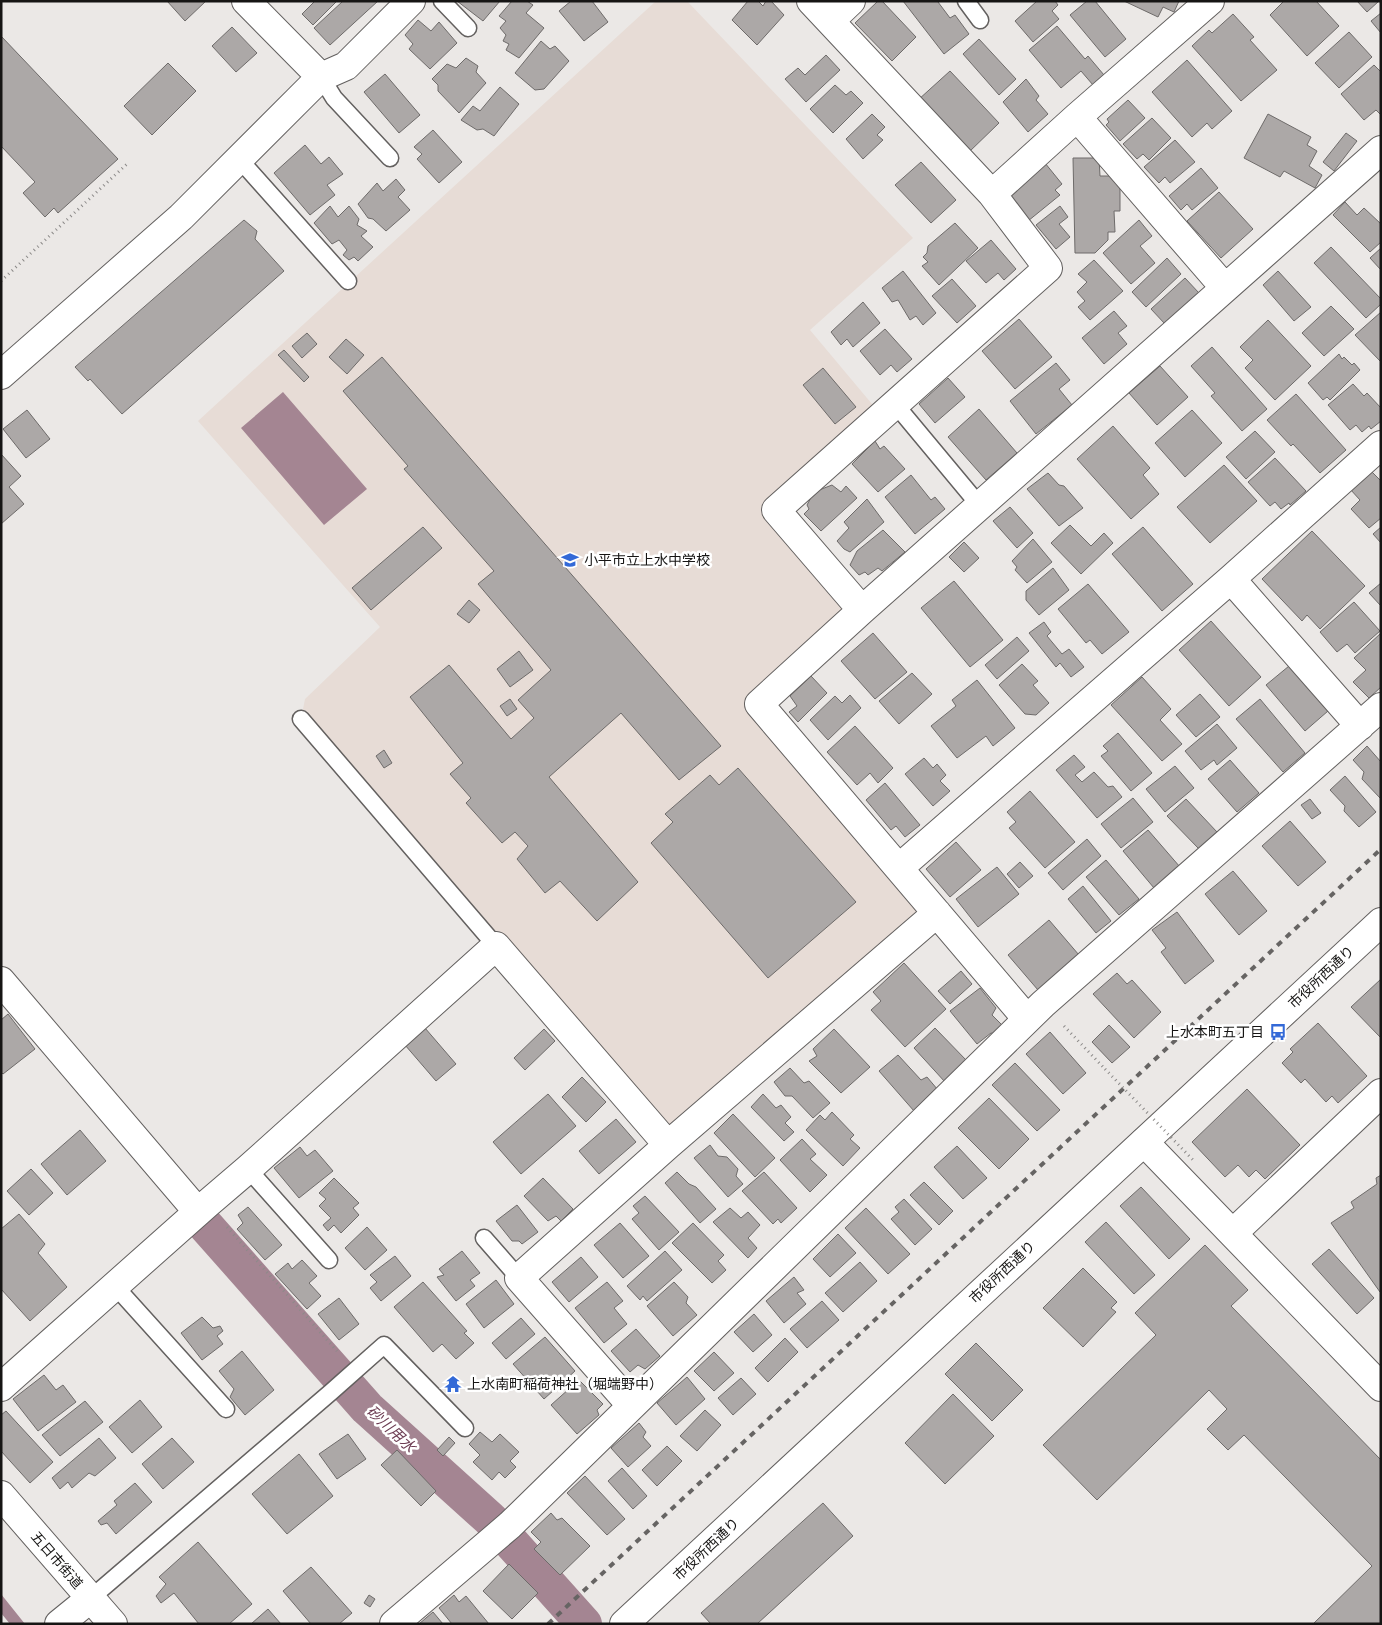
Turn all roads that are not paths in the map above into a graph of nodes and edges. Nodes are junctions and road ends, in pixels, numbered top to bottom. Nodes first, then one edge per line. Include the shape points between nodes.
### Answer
1 (246, 1) edge
2 (411, 1) edge
3 (442, 1) edge
4 (811, 1) edge
5 (852, 1) edge
6 (966, 1) edge
7 (1210, 1) edge
8 (980, 20) dead end
9 (830, 21) junction
10 (468, 28) dead end
11 (321, 77) junction
12 (1077, 117) junction
13 (1381, 150) edge
14 (390, 158) dead end
15 (238, 159) junction
16 (992, 194) junction
17 (348, 282) dead end
18 (1226, 288) junction
19 (1, 375) edge
20 (895, 404) junction
21 (1381, 445) edge
22 (980, 506) junction
23 (1231, 579) junction
24 (862, 610) junction
25 (1381, 707) edge
26 (301, 719) dead end
27 (1360, 726) junction
28 (899, 868) junction
29 (937, 914) junction
30 (1381, 922) edge
31 (496, 946) junction
32 (1, 981) edge
33 (1035, 1012) junction
34 (1381, 1092) edge
35 (1144, 1142) junction
36 (668, 1145) junction
37 (248, 1169) junction
38 (203, 1208) junction
39 (1233, 1233) junction
40 (484, 1238) dead end
41 (329, 1260) dead end
42 (519, 1278) junction
43 (116, 1286) junction
44 (1381, 1387) edge
45 (1, 1388) edge
46 (631, 1405) junction
47 (226, 1409) dead end
48 (466, 1428) dead end
49 (1, 1495) edge
50 (91, 1598) junction
51 (60, 1623) edge
52 (113, 1624) edge
53 (394, 1624) edge
54 (624, 1624) edge

1 - 11 street
2 - 11 street via 346,66
3 - 10 lane
4 - 9 street
5 - 9 street
6 - 8 lane
7 - 12 street
9 - 16 street
11 - 14 lane via 334,98
11 - 15 street
12 - 16 street
12 - 18 street
13 - 18 street
15 - 17 lane
15 - 19 street via 181,217
16 - 20 street via 1048,268
18 - 22 street
20 - 22 lane
20 - 24 street via 776,510
21 - 23 street
22 - 24 street
23 - 27 street
23 - 28 street
24 - 28 street via 759,704
25 - 27 street
26 - 31 lane
27 - 33 street
28 - 29 street
29 - 33 street
29 - 36 street
30 - 35 street, 市役所西通り
31 - 36 street
31 - 37 street
32 - 38 street
33 - 46 street
34 - 39 street
35 - 39 street
35 - 54 street, 市役所西通り
36 - 42 street
37 - 38 street
37 - 41 lane
38 - 43 street
39 - 44 street
40 - 42 lane
42 - 46 street
43 - 45 street
43 - 47 lane
46 - 53 street via 500,1534
48 - 50 lane via 384,1345
49 - 50 street, 五日市街道
50 - 51 street
50 - 52 street, 五日市街道

